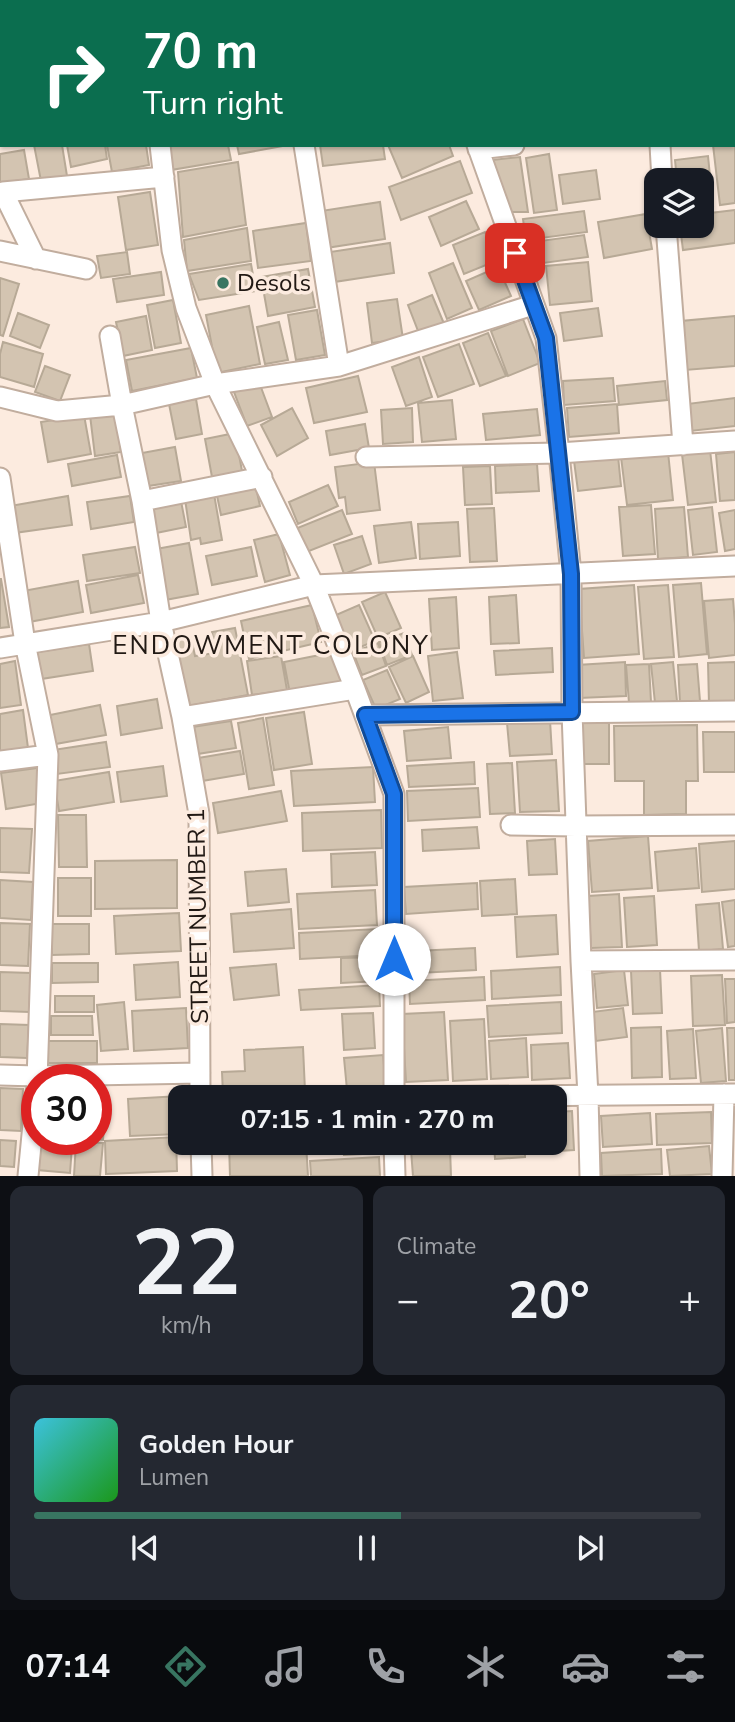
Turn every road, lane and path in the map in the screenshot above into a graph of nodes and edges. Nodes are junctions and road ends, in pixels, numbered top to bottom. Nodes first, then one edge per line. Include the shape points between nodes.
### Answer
1 (160, 147) edge
2 (304, 147) edge
3 (477, 147) edge
4 (660, 147) edge
5 (661, 168) edge
6 (164, 177) junction
7 (667, 238) edge
8 (0, 251) edge
9 (36, 259) junction
10 (86, 269) dead end
11 (533, 305) junction
12 (110, 336) dead end
13 (339, 366) junction
14 (215, 384) junction
15 (0, 397) edge
16 (122, 405) junction
17 (735, 441) edge
18 (683, 445) junction
19 (559, 453) junction
20 (366, 457) dead end
21 (262, 477) junction
22 (0, 478) edge
23 (142, 501) junction
24 (4, 527) edge
25 (735, 566) edge
26 (571, 574) junction
27 (314, 585) junction
28 (161, 622) junction
29 (25, 643) junction
30 (0, 648) edge
31 (355, 689) junction
32 (735, 711) edge
33 (572, 712) junction
34 (365, 715) junction
35 (182, 717) junction
36 (48, 755) junction
37 (0, 761) edge
38 (512, 825) dead end
39 (735, 825) edge
40 (576, 826) junction
41 (735, 960) edge
42 (581, 961) junction
43 (38, 1064) edge
44 (200, 1073) junction
45 (0, 1075) edge
46 (112, 1077) edge
47 (21, 1078) edge
48 (200, 1085) edge
49 (387, 1085) edge
50 (729, 1094) edge
51 (567, 1096) edge
52 (588, 1096) junction
53 (30, 1155) edge
54 (201, 1155) edge
55 (394, 1155) edge
56 (28, 1176) edge
57 (202, 1176) edge
58 (395, 1176) edge
59 (590, 1176) edge
60 (722, 1176) edge

1 - 6 street
2 - 13 street
3 - 11 street
4 - 5 street
6 - 9 street via 3,192
6 - 14 street via 172,250 186,308
7 - 18 street
8 - 9 street
9 - 10 street
11 - 13 street
11 - 19 street via 546,338
12 - 16 street, STREET NUMBER 1
13 - 14 street
14 - 16 street
14 - 21 street
15 - 16 street via 57,411
16 - 23 street, STREET NUMBER 1
17 - 18 street
18 - 19 street
19 - 20 street
19 - 26 street
21 - 23 street
21 - 27 street
22 - 24 street
23 - 28 street, STREET NUMBER 1
24 - 29 street
25 - 26 street
26 - 27 street
26 - 33 street
27 - 28 street
27 - 31 street
28 - 29 street
28 - 35 street, STREET NUMBER 1
29 - 30 street
29 - 36 street
31 - 34 street
31 - 35 street
32 - 33 street
33 - 34 street
33 - 40 street
34 - 49 street via 394,794
35 - 44 street, STREET NUMBER 1 via 199,814
36 - 37 street
36 - 43 street
38 - 40 street
39 - 40 street
40 - 42 street
41 - 42 street
42 - 52 street
44 - 46 street
44 - 48 street, STREET NUMBER 1
45 - 47 street
50 - 52 street
50 - 60 street
51 - 52 street
52 - 59 street
53 - 56 street
54 - 57 street
55 - 58 street

